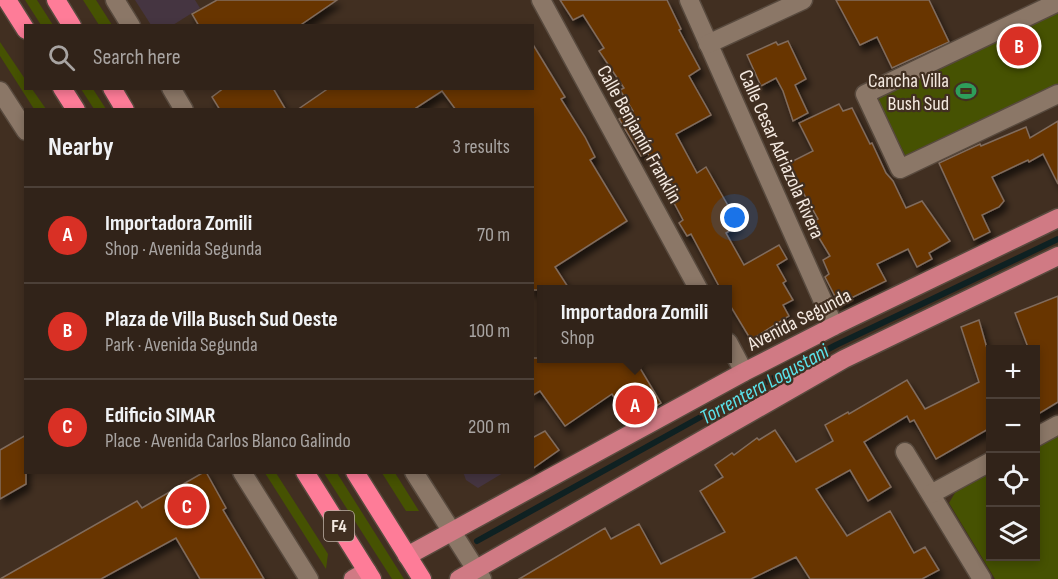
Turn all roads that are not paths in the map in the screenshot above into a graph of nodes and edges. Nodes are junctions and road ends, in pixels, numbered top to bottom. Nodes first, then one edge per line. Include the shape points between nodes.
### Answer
1 (7, 0) edge
2 (56, 0) edge
3 (115, 0) edge
4 (541, 0) edge
5 (689, 0) edge
6 (803, 0) edge
7 (1058, 2) edge
8 (71, 24) edge
9 (130, 24) edge
10 (24, 27) edge
11 (708, 44) junction
12 (63, 90) edge
13 (113, 90) edge
14 (172, 90) edge
15 (0, 91) edge
16 (1058, 94) edge
17 (75, 108) edge
18 (124, 108) edge
19 (183, 108) edge
20 (24, 128) edge
21 (1058, 218) edge
22 (1058, 256) edge
23 (696, 285) edge
24 (834, 326) junction
25 (732, 350) edge
26 (744, 372) junction
27 (1058, 425) edge
28 (1040, 434) edge
29 (905, 452) dead end
30 (986, 464) edge
31 (243, 474) edge
32 (306, 474) edge
33 (356, 474) edge
34 (415, 474) edge
35 (931, 494) junction
36 (452, 533) junction
37 (407, 555) junction
38 (479, 574) edge
39 (364, 576) edge
40 (309, 579) edge
41 (422, 579) edge
42 (459, 579) edge
43 (982, 579) edge

1 - 10 highway
2 - 8 highway
3 - 9 street
4 - 23 street, Calle Benjamín Franklin
5 - 11 street, Calle Cesar Adriazola Rivera
6 - 11 street
7 - 16 street via 865,94 900,169
11 - 24 street, Calle Cesar Adriazola Rivera
12 - 17 highway
13 - 18 highway
14 - 19 street
15 - 20 street
21 - 24 main road, Avenida Segunda
22 - 38 main road via 844,359
24 - 26 main road, Avenida Segunda
25 - 26 street
26 - 36 main road, Avenida Segunda
27 - 28 street
29 - 35 street
30 - 35 street
31 - 40 street
32 - 39 highway, F4
33 - 37 highway, F4
34 - 36 street
35 - 43 street
36 - 37 main road, Avenida Segunda
36 - 38 street
37 - 41 highway, F4
38 - 42 main road

